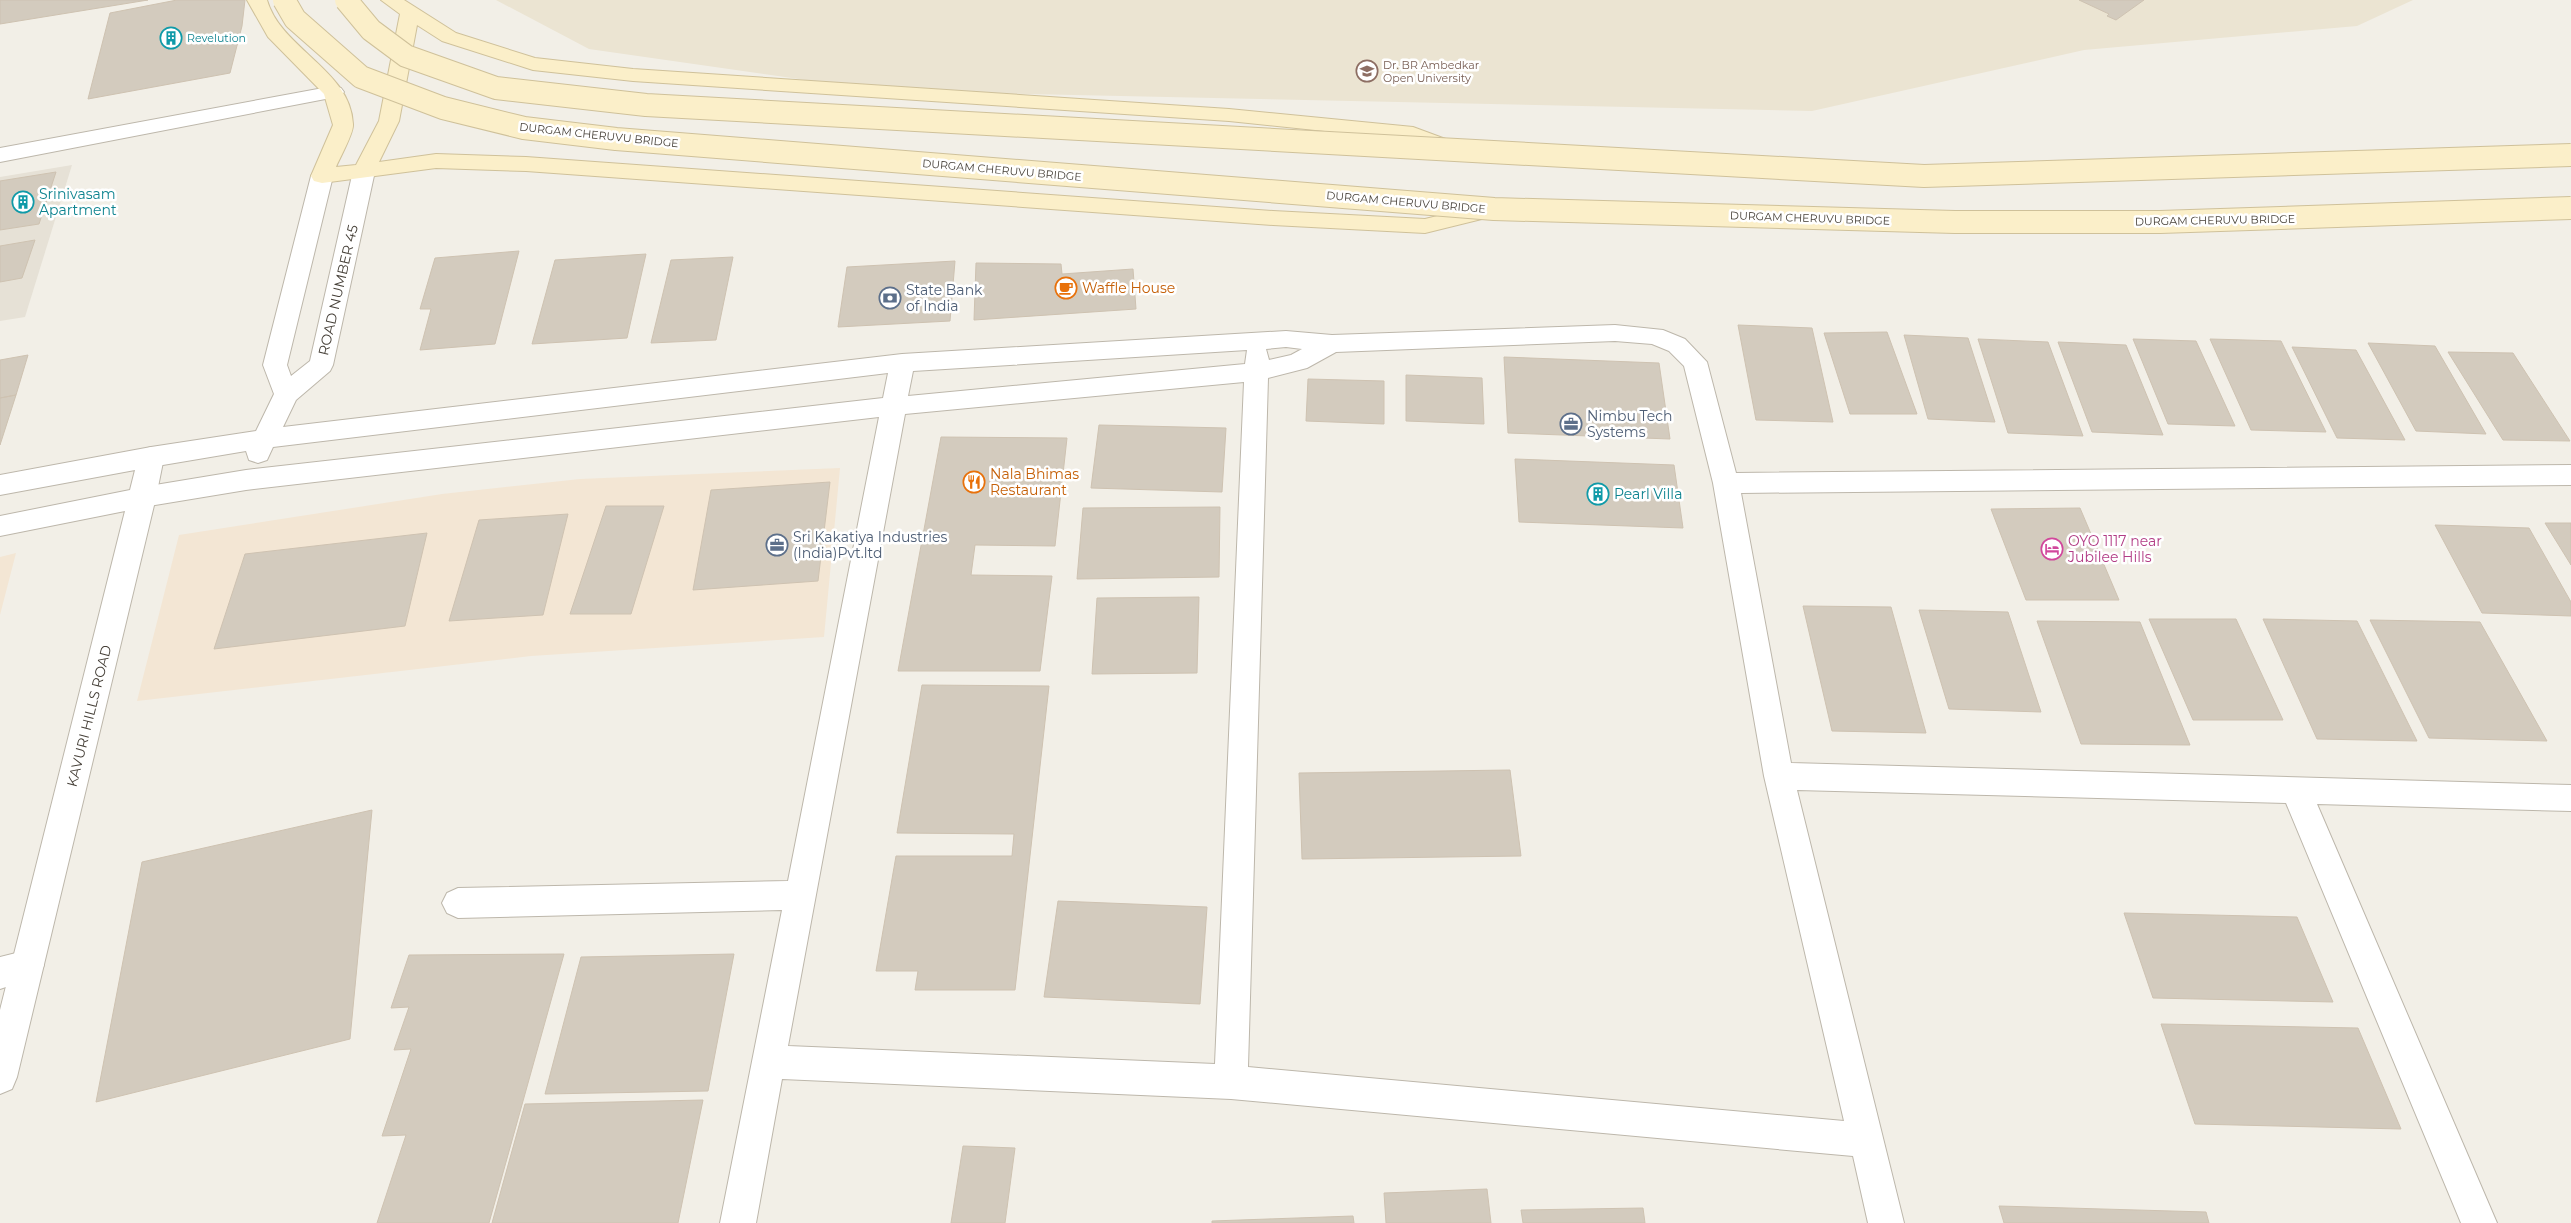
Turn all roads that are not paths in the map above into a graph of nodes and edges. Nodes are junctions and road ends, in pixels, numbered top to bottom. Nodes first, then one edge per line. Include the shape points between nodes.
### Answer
1 (257, 0) edge
2 (284, 0) edge
3 (346, 0) edge
4 (392, 0) edge
5 (410, 13) junction
6 (334, 92) junction
7 (1451, 149) junction
8 (0, 155) edge
9 (2571, 155) edge
10 (364, 171) junction
11 (322, 176) junction
12 (2571, 208) edge
13 (1494, 209) junction
14 (1258, 340) junction
15 (1332, 344) junction
16 (902, 363) junction
17 (1257, 372) junction
18 (286, 394) junction
19 (894, 406) junction
20 (265, 439) junction
21 (151, 457) junction
22 (2571, 475) edge
23 (246, 480) junction
24 (1726, 483) junction
25 (0, 485) edge
26 (143, 497) junction
27 (0, 526) edge
28 (1779, 776) junction
29 (2295, 789) junction
30 (2571, 798) edge
31 (801, 895) junction
32 (458, 903) dead end
33 (14, 969) edge
34 (769, 1062) junction
35 (0, 1077) edge
36 (1231, 1082) junction
37 (1864, 1140) junction
38 (738, 1223) edge
39 (1886, 1223) edge
40 (2479, 1223) edge

1 - 6 main road via 275,33
2 - 13 main road, DURGAM CHERUVU BRIDGE, bridge via 295,19 361,77 443,108 524,128 616,139
3 - 7 main road, bridge via 370,30 406,56 496,88 646,105
4 - 5 main road
5 - 7 main road via 449,37 534,64 633,75 1229,115 1413,134
5 - 10 main road via 389,121
6 - 8 street
6 - 11 main road via 343,125
7 - 9 main road, bridge via 1924,176
10 - 11 main road
10 - 13 main road via 436,161 526,164 1272,218 1425,226
10 - 18 street, ROAD NUMBER 45 via 321,365
11 - 18 street via 275,364
12 - 13 main road, DURGAM CHERUVU BRIDGE, bridge via 2160,222 1994,222
14 - 15 street via 1286,339
14 - 16 street
14 - 17 street
15 - 17 street via 1298,362
15 - 24 street via 1615,333 1655,336 1677,345 1695,362
16 - 19 street
16 - 20 street
17 - 19 street
17 - 36 street
18 - 20 street, ROAD NUMBER 45
19 - 23 street
19 - 31 street
20 - 21 street
20 - 23 street, ROAD NUMBER 45
21 - 25 street
21 - 26 street, KAVURI HILLS ROAD
22 - 24 street
23 - 26 street
24 - 28 street
26 - 27 street
26 - 33 street, KAVURI HILLS ROAD
28 - 29 street
28 - 37 street
29 - 30 street
29 - 40 street
31 - 32 street
31 - 34 street
33 - 35 street, KAVURI HILLS ROAD
34 - 36 street
34 - 38 street
36 - 37 street
37 - 39 street

